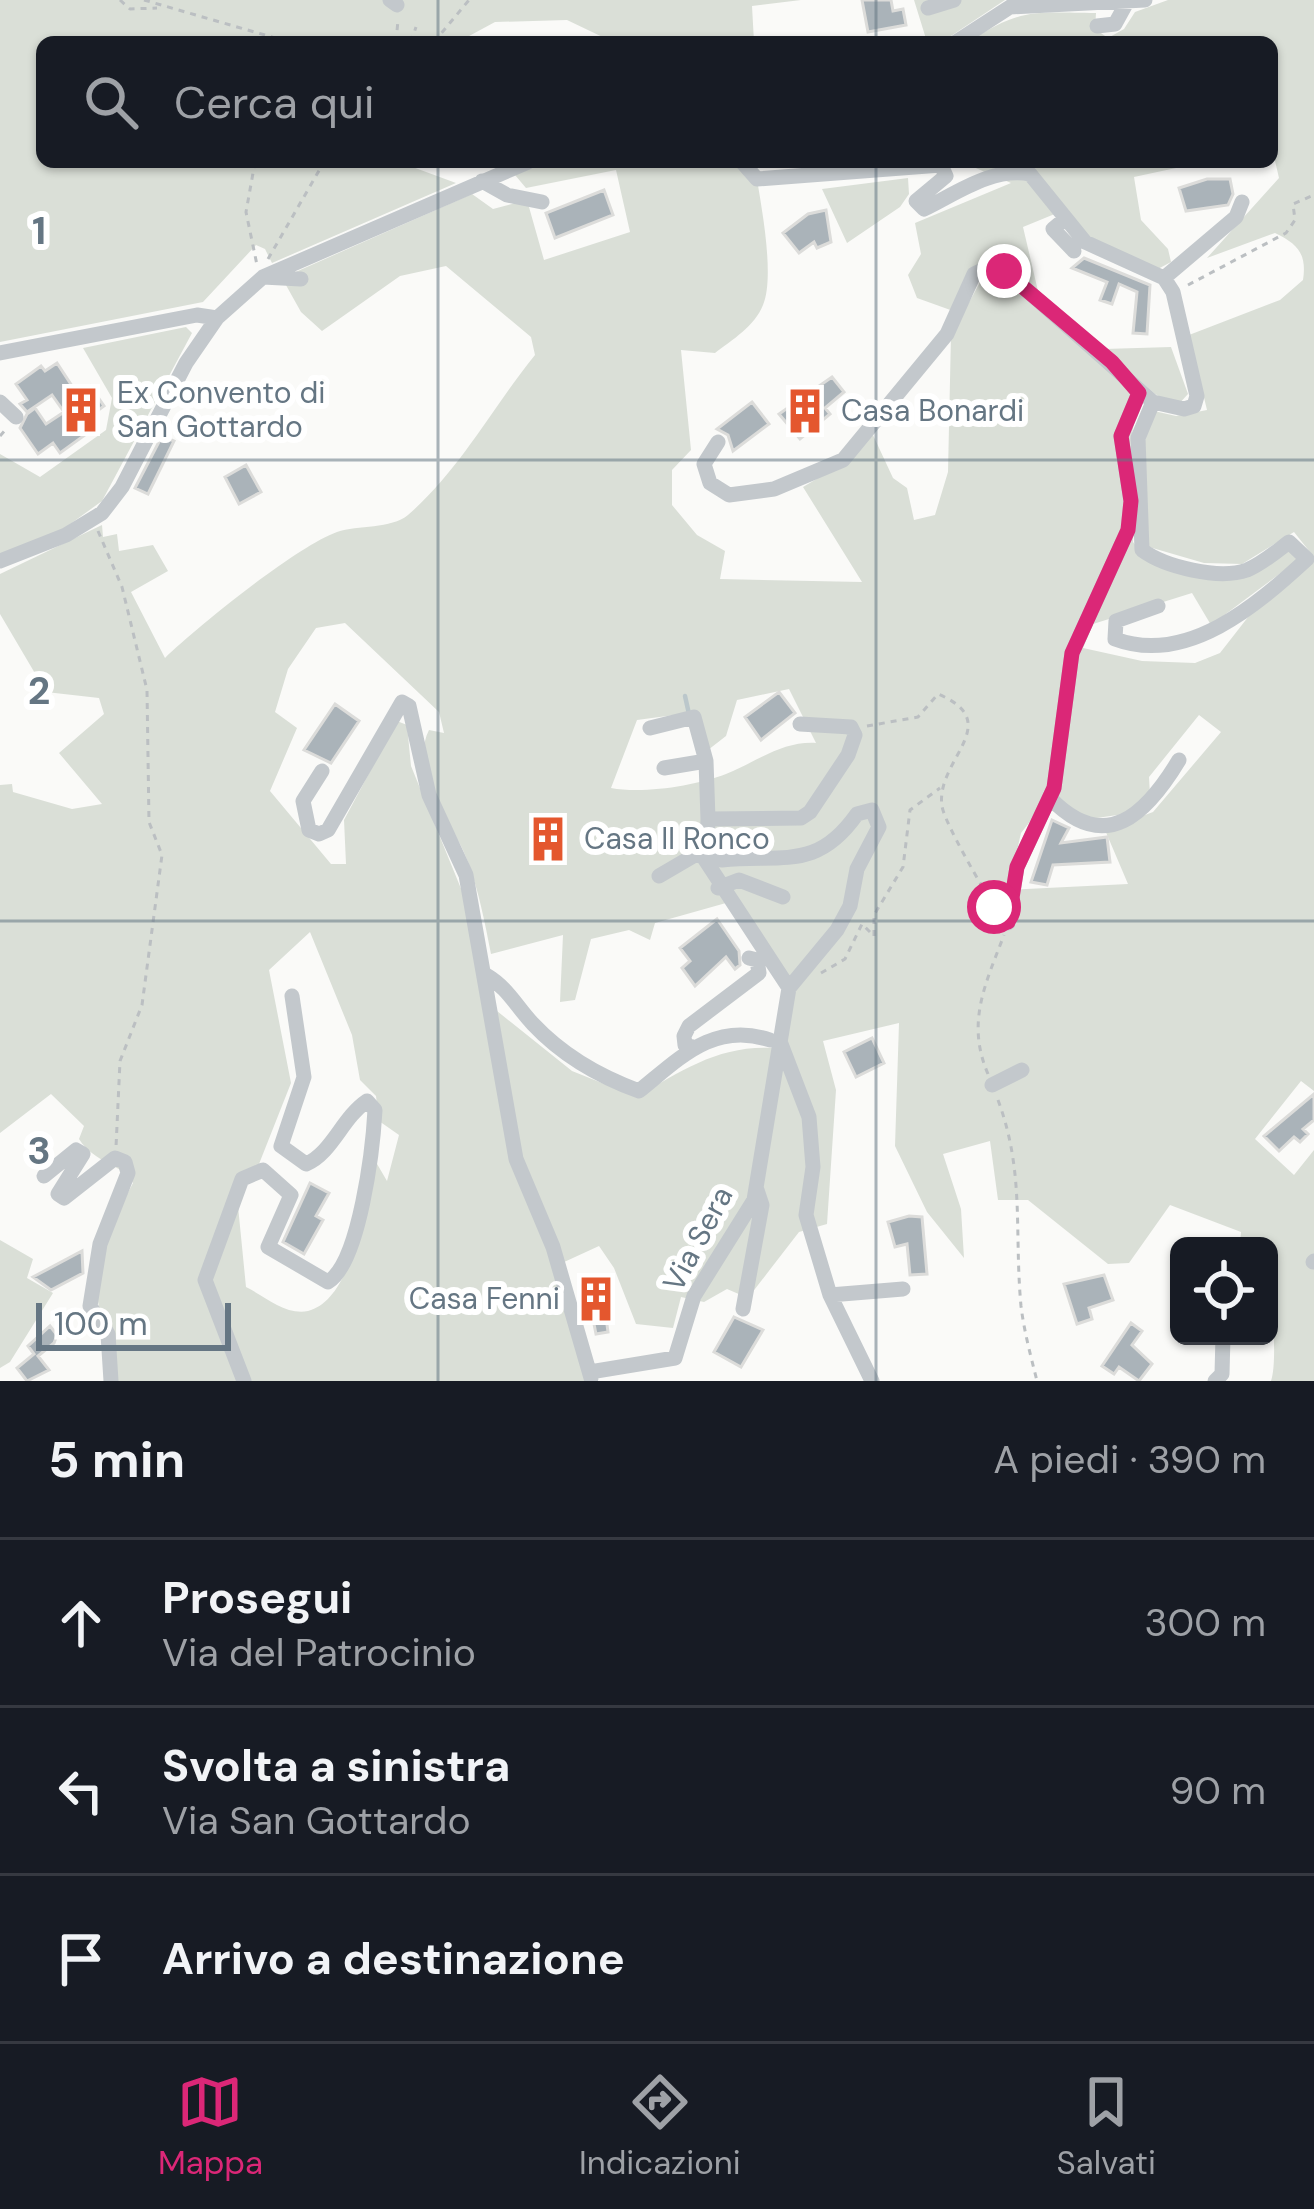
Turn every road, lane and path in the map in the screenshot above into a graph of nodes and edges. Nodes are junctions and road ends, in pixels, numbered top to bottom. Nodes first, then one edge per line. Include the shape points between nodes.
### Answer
1 (120, 0) edge
2 (143, 0) edge
3 (470, 0) edge
4 (954, 0) edge
5 (1145, 0) edge
6 (393, 2) edge
7 (1014, 3) edge
8 (1126, 4) junction
9 (159, 8) junction
10 (928, 8) dead end
11 (1097, 26) dead end
12 (416, 27) dead end
13 (266, 36) edge
14 (396, 36) edge
15 (413, 36) edge
16 (439, 36) edge
17 (965, 36) edge
18 (254, 168) edge
19 (320, 168) edge
20 (513, 168) edge
21 (747, 168) edge
22 (902, 168) edge
23 (942, 168) edge
24 (482, 181) junction
25 (1314, 195) edge
26 (542, 202) dead end
27 (1242, 202) dead end
28 (1065, 219) junction
29 (1074, 251) dead end
30 (263, 277) junction
31 (301, 279) dead end
32 (1169, 285) junction
33 (217, 318) junction
34 (0, 353) edge
35 (1146, 398) junction
36 (0, 402) edge
37 (16, 417) dead end
38 (718, 442) dead end
39 (100, 539) dead end
40 (0, 561) edge
41 (1158, 606) dead end
42 (800, 724) dead end
43 (876, 726) dead end
44 (650, 728) dead end
45 (1179, 760) dead end
46 (702, 762) junction
47 (664, 768) dead end
48 (322, 771) dead end
49 (941, 787) junction
50 (1050, 798) junction
51 (708, 818) junction
52 (659, 876) dead end
53 (718, 888) junction
54 (783, 898) dead end
55 (1008, 922) junction
56 (749, 958) dead end
57 (486, 975) junction
58 (793, 990) junction
59 (292, 996) dead end
60 (775, 1042) junction
61 (693, 1047) junction
62 (1022, 1070) dead end
63 (992, 1085) junction
64 (116, 1159) junction
65 (44, 1176) dead end
66 (756, 1187) junction
67 (903, 1289) dead end
68 (830, 1295) junction
69 (743, 1309) dead end
70 (1223, 1345) edge
71 (593, 1371) edge
72 (111, 1381) edge
73 (244, 1381) edge
74 (872, 1381) edge
75 (1037, 1381) edge
76 (1215, 1381) edge

1 - 9 path via 130,9
2 - 9 path
3 - 16 path
4 - 10 street
5 - 8 street
6 - 14 path
7 - 8 street
7 - 17 street
8 - 11 street via 1115,24
9 - 13 path
12 - 15 path
18 - 30 path via 246,212
19 - 30 path
20 - 24 street
21 - 22 street via 757,179
23 - 28 street via 946,176 916,201 924,209 1011,170 1030,174
24 - 26 street
24 - 30 street
25 - 32 path via 1293,204 1286,233
27 - 32 street
28 - 29 street via 1053,229
28 - 32 street via 1084,242
30 - 31 street
30 - 33 street
32 - 35 street via 1197,396 1184,409
33 - 34 street via 197,315
33 - 40 street via 101,513
35 - 38 street via 1004,271 989,267 974,274 947,334 843,460 774,489 729,495 710,483 704,464
35 - 41 street via 1138,438 1142,550 1159,562 1246,571 1289,542 1307,559 1243,611 1180,645 1115,639 1116,621
35 - 50 street via 1121,436 1128,530 1072,653
36 - 37 street
39 - 64 path via 122,586 147,690 149,822 162,855 142,1005 121,1061
42 - 51 street via 851,727 855,735 810,812
43 - 49 path via 918,717 938,694 958,703 968,715 968,736
44 - 46 street, Via Sera via 688,719
45 - 50 street via 1153,803 1112,825 1090,825
46 - 47 street
46 - 51 street, Via Sera
48 - 57 street, Via Sera via 303,801 309,830 319,834 402,702 410,706 430,795 466,875
49 - 55 path via 943,813
49 - 58 path via 910,810 903,867 874,915 874,935 862,924 845,958
50 - 55 street via 1017,867
51 - 58 street, Via Sera via 707,847 722,860 811,854 833,845 857,814 872,810 879,818 850,907
52 - 53 street via 700,853
53 - 54 street via 739,880
53 - 58 street
55 - 63 path via 977,1006 975,1040
56 - 61 street via 758,960 759,973 689,1026 684,1036
57 - 61 street via 571,1058 639,1091
57 - 71 street, Via Sera via 516,1159
58 - 60 street, Via Sera
59 - 73 street via 304,1077 281,1146 306,1164 321,1157 367,1101 375,1110 374,1135 358,1222 328,1282 268,1247 291,1195 263,1170 242,1179 205,1280
60 - 61 street via 742,1030
60 - 66 street, Via Sera
60 - 68 street via 809,1117 806,1215
62 - 63 street
63 - 75 path via 1013,1140 1022,1311
64 - 65 street via 64,1198 58,1194 83,1154 76,1150
64 - 72 street via 128,1173 100,1244 90,1306 108,1334
66 - 69 street via 762,1205
66 - 71 street, Via Sera via 694,1296 675,1358
67 - 68 street
68 - 74 street
70 - 76 street

